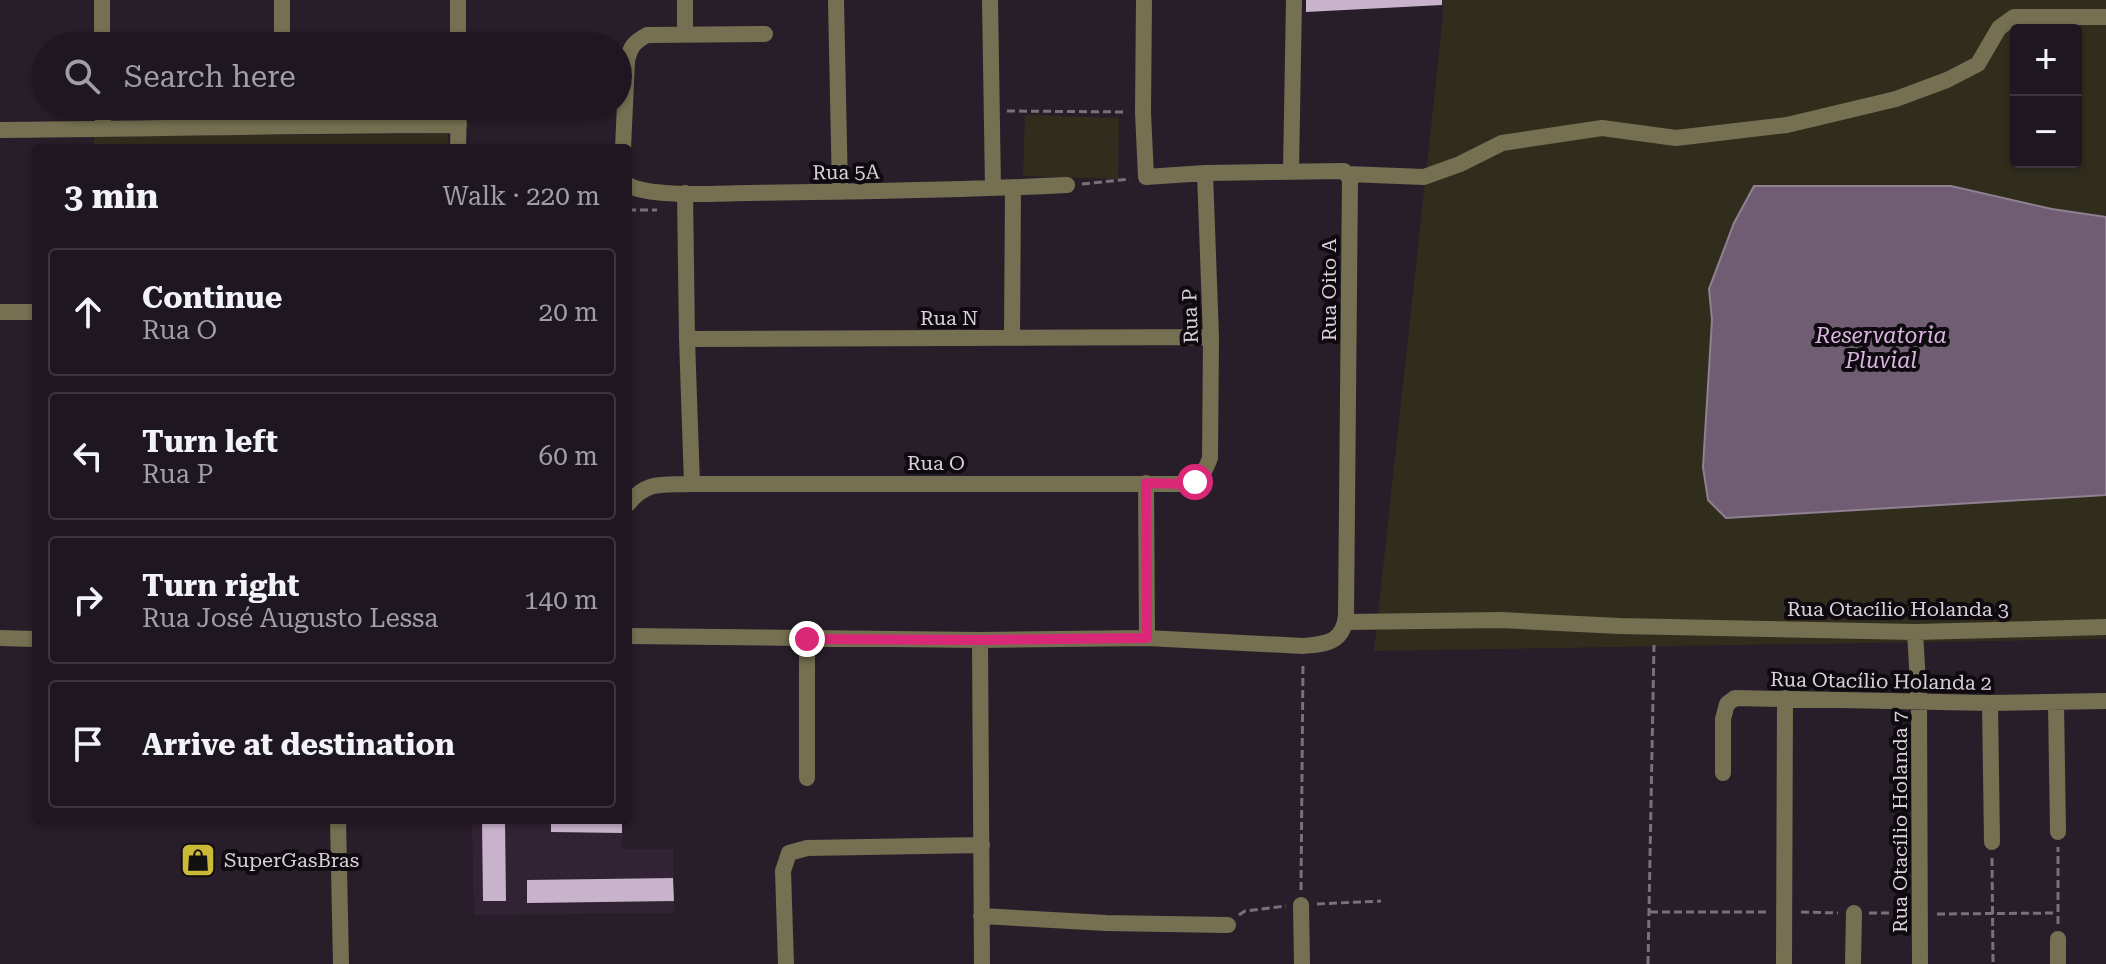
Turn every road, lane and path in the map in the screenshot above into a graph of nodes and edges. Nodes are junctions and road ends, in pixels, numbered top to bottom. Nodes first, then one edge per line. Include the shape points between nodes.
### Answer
1 (102, 0) edge
2 (282, 0) edge
3 (458, 0) edge
4 (685, 0) edge
5 (836, 0) edge
6 (990, 0) edge
7 (1144, 0) edge
8 (1294, 0) edge
9 (2106, 17) edge
10 (102, 32) edge
11 (282, 32) edge
12 (458, 32) edge
13 (765, 34) dead end
14 (685, 35) junction
15 (632, 45) edge
16 (991, 111) junction
17 (1143, 112) junction
18 (103, 120) edge
19 (283, 120) edge
20 (459, 120) edge
21 (624, 120) edge
22 (283, 125) junction
23 (459, 125) junction
24 (103, 129) junction
25 (0, 130) edge
26 (458, 144) edge
27 (623, 144) edge
28 (1291, 171) junction
29 (1205, 173) junction
30 (1347, 174) junction
31 (1146, 177) junction
32 (1067, 185) joint
33 (632, 187) edge
34 (993, 188) junction
35 (1013, 188) junction
36 (840, 192) junction
37 (685, 193) junction
38 (0, 312) edge
39 (32, 312) edge
40 (1012, 337) junction
41 (1211, 337) junction
42 (687, 339) junction
43 (1210, 458) joint
44 (1146, 483) junction
45 (692, 484) junction
46 (632, 499) edge
47 (2106, 627) edge
48 (1343, 628) junction
49 (1915, 632) junction
50 (632, 636) edge
51 (0, 638) edge
52 (1147, 638) junction
53 (32, 639) edge
54 (807, 639) junction
55 (980, 640) junction
56 (1654, 645) dead end
57 (1303, 646) junction
58 (1785, 698) junction
59 (1919, 701) junction
60 (2106, 701) edge
61 (2056, 702) junction
62 (1990, 703) junction
63 (1723, 773) dead end
64 (807, 778) dead end
65 (338, 824) edge
66 (2058, 832) joint
67 (1992, 842) joint
68 (982, 845) junction
69 (1301, 905) joint
70 (1854, 913) dead end
71 (1920, 913) junction
72 (1993, 915) junction
73 (981, 916) junction
74 (1228, 925) dead end
75 (2058, 939) dead end
76 (341, 964) edge
77 (786, 964) edge
78 (982, 964) edge
79 (1302, 964) edge
80 (1648, 964) edge
81 (1784, 964) edge
82 (1853, 964) edge
83 (1920, 964) edge
84 (1993, 964) edge
85 (2058, 964) edge

1 - 10 street
2 - 11 street
3 - 12 street
4 - 14 street
5 - 36 street
6 - 16 street
7 - 17 street
8 - 28 street
9 - 30 street via 2014,17 1999,28 1978,64 1947,80 1896,99 1787,125 1676,138 1602,128 1502,143 1424,177
13 - 14 street
14 - 15 street via 647,35
16 - 17 path
16 - 34 street
17 - 31 street
18 - 24 street
19 - 22 street
20 - 23 street
21 - 27 street
22 - 23 street
22 - 24 street
23 - 26 street
24 - 25 street
28 - 29 street
28 - 30 street
29 - 31 street
29 - 41 street, Rua P
30 - 48 street, Rua Oito A
31 - 32 path
32 - 35 street, Rua 5A
33 - 37 street, Rua 5A
34 - 35 street, Rua 5A
34 - 36 street, Rua 5A
35 - 40 street
36 - 37 street, Rua 5A
37 - 42 street
38 - 39 street
40 - 41 street, Rua N
40 - 42 street, Rua N
41 - 43 street, Rua P
42 - 45 street
43 - 44 street, Rua O via 1195,482
44 - 45 street, Rua O
44 - 52 street
45 - 46 street, Rua O via 649,486
47 - 49 street, Rua Otacílio Holanda 3
48 - 49 street, Rua Otacílio Holanda 3 via 1501,620
48 - 57 street, Rua Otacílio Holanda 3 via 1324,644
49 - 59 street, Rua Otacílio Holanda 7
50 - 54 street, Rua Otacílio Holanda 3
51 - 53 street
52 - 55 street, Rua Otacílio Holanda 3
52 - 57 street, Rua Otacílio Holanda 3
54 - 55 street, Rua Otacílio Holanda 3
54 - 64 street
55 - 68 street
56 - 80 path
57 - 69 path
58 - 59 street, Rua Otacílio Holanda 2
58 - 63 street, Rua Otacílio Holanda 2 via 1735,698 1727,704
58 - 81 street
59 - 62 street, Rua Otacílio Holanda 2
59 - 71 street, Rua Otacílio Holanda 7
60 - 61 street, Rua Otacílio Holanda 2
61 - 62 street, Rua Otacílio Holanda 2
61 - 66 street
62 - 67 street
65 - 76 street
66 - 72 path via 2057,913
67 - 72 path
68 - 73 street
68 - 77 street via 807,848 789,853 783,871
69 - 79 street
70 - 82 street
71 - 72 path
71 - 83 street, Rua Otacílio Holanda 7
72 - 84 path
73 - 74 street
73 - 78 street
75 - 85 street

